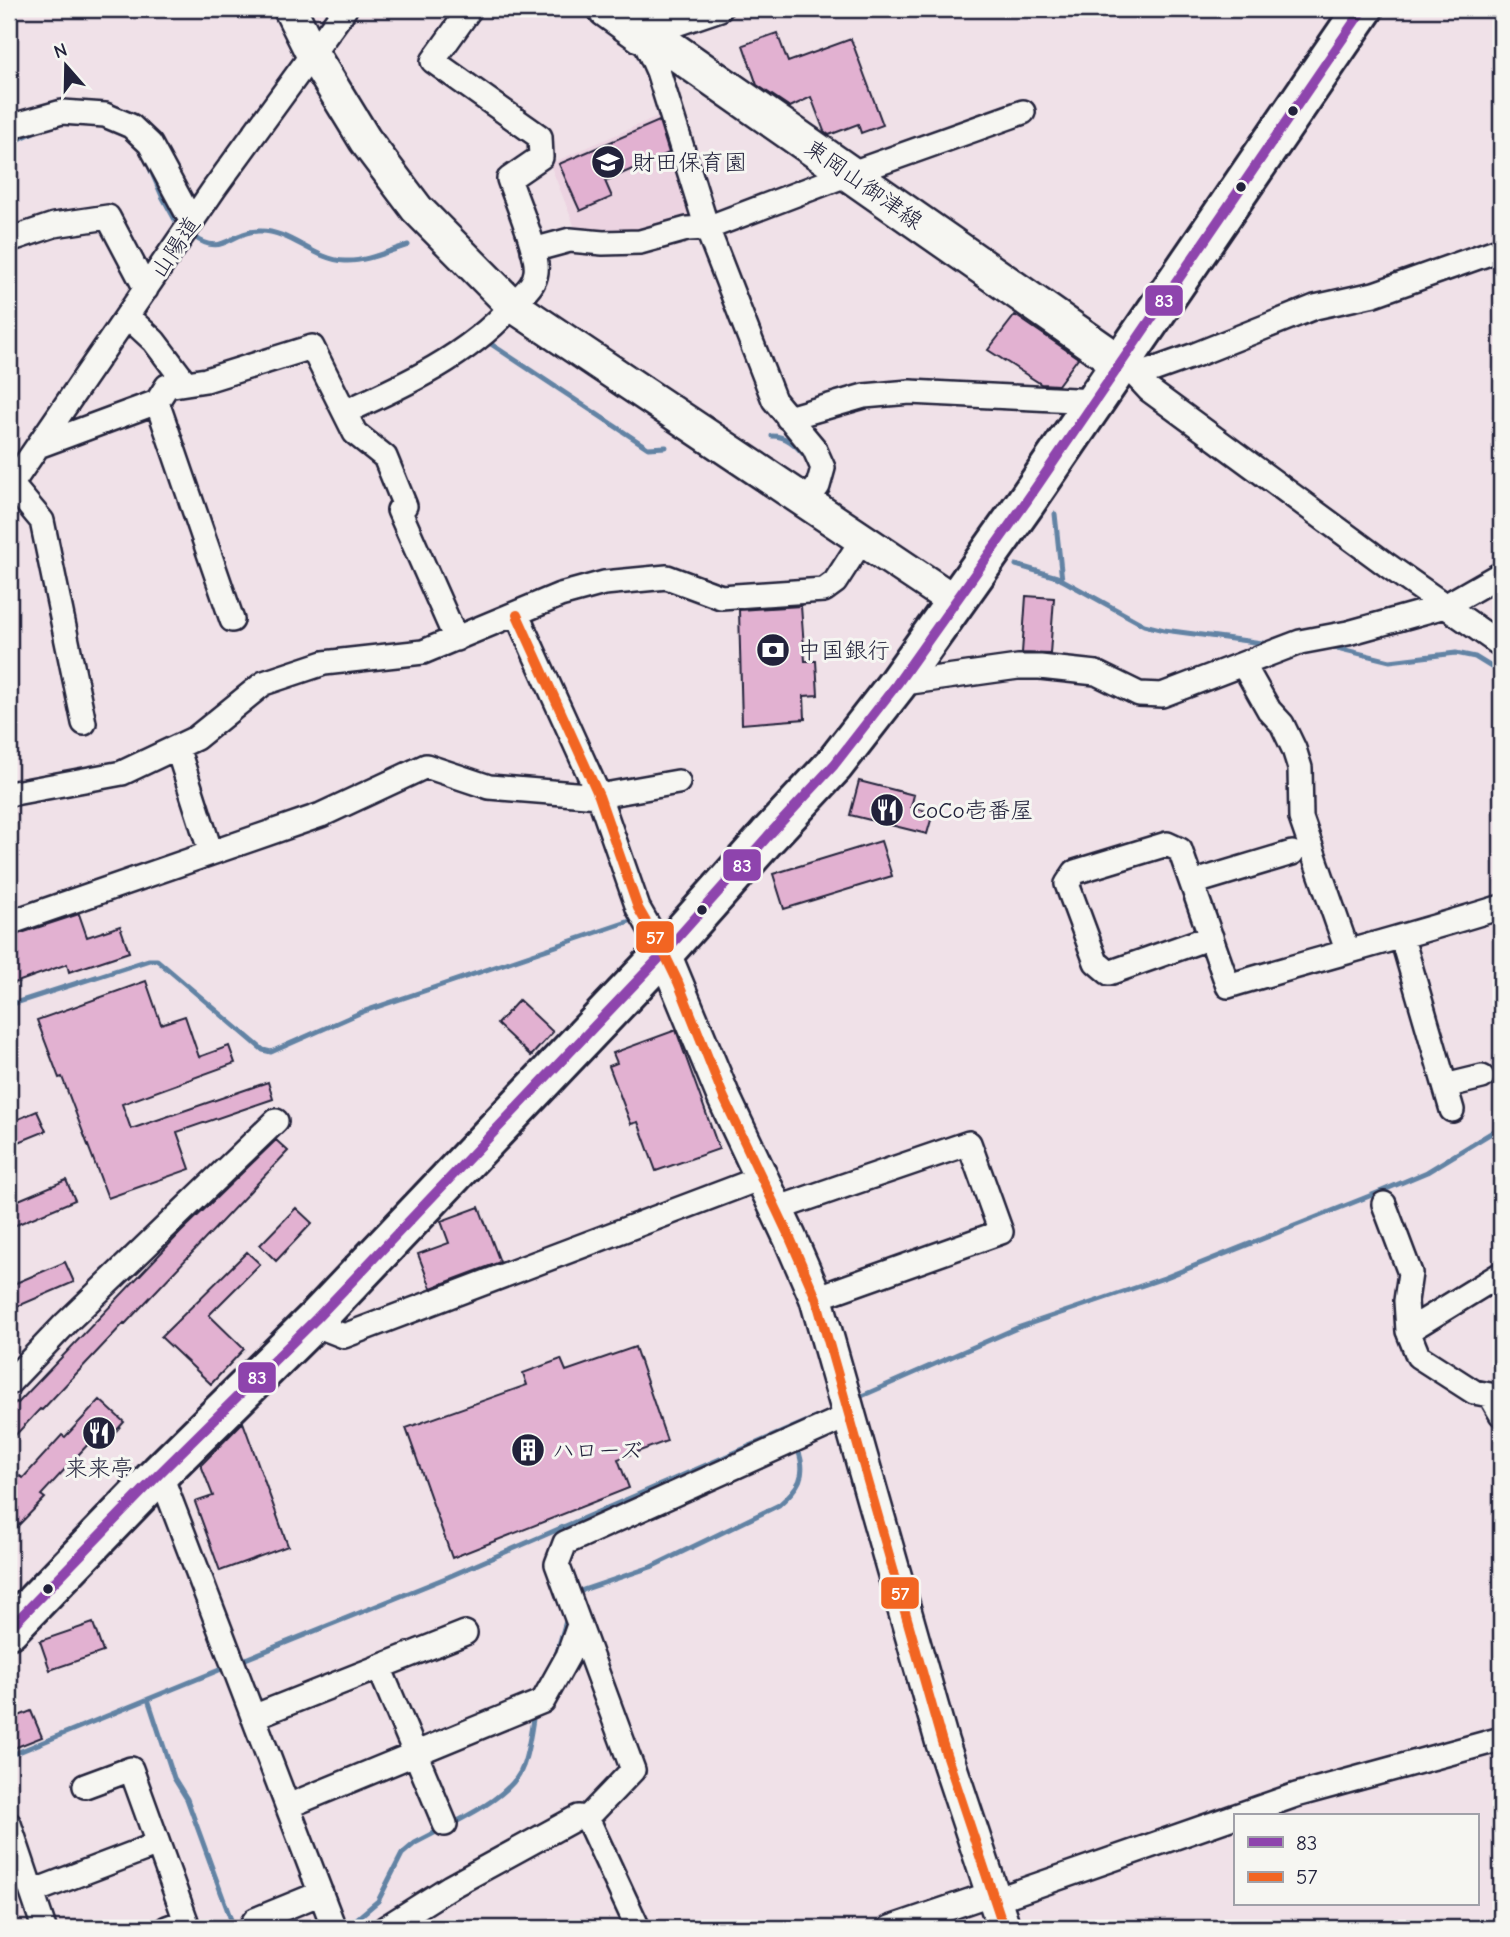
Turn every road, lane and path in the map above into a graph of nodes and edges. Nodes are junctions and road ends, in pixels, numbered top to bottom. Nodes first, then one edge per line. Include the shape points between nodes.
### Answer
1 (290, 9) edge
2 (345, 9) edge
3 (470, 9) edge
4 (606, 9) edge
5 (720, 9) edge
6 (1363, 9) edge
7 (657, 30) edge
8 (313, 55) junction
9 (1023, 112) dead end
10 (9, 132) edge
11 (849, 174) junction
12 (192, 222) junction
13 (707, 228) junction
14 (9, 240) edge
15 (1501, 249) edge
16 (533, 250) junction
17 (146, 289) junction
18 (512, 305) junction
19 (127, 316) junction
20 (1128, 370) junction
21 (185, 382) junction
22 (1094, 401) junction
23 (157, 402) junction
24 (345, 412) junction
25 (788, 418) junction
26 (37, 446) junction
27 (10, 486) edge
28 (805, 502) junction
29 (862, 540) junction
30 (1501, 574) edge
31 (954, 601) junction
32 (1445, 606) junction
33 (517, 615) junction
34 (232, 620) dead end
35 (456, 639) junction
36 (1501, 645) edge
37 (1243, 664) junction
38 (905, 683) junction
39 (83, 723) dead end
40 (177, 747) junction
41 (678, 782) dead end
42 (9, 794) edge
43 (599, 796) junction
44 (211, 853) junction
45 (1292, 853) dead end
46 (1192, 883) junction
47 (1501, 907) edge
48 (9, 923) edge
49 (1211, 937) junction
50 (1402, 937) junction
51 (1347, 950) junction
52 (664, 953) junction
53 (1482, 1077) dead end
54 (1445, 1086) junction
55 (1452, 1110) dead end
56 (276, 1121) dead end
57 (761, 1178) junction
58 (1384, 1204) dead end
59 (776, 1209) junction
60 (1501, 1274) edge
61 (816, 1298) junction
62 (316, 1319) junction
63 (1408, 1331) junction
64 (9, 1383) edge
65 (1497, 1399) edge
66 (850, 1415) junction
67 (160, 1474) junction
68 (574, 1611) junction
69 (9, 1628) edge
70 (465, 1633) dead end
71 (379, 1667) junction
72 (253, 1717) junction
73 (1501, 1739) edge
74 (415, 1754) junction
75 (85, 1786) dead end
76 (288, 1806) junction
77 (1245, 1814) edge
78 (587, 1818) junction
79 (1234, 1818) edge
80 (9, 1824) edge
81 (444, 1824) dead end
82 (158, 1844) junction
83 (32, 1892) junction
84 (321, 1894) junction
85 (997, 1907) edge
86 (44, 1928) edge
87 (167, 1928) edge
88 (250, 1928) edge
89 (334, 1928) edge
90 (385, 1928) edge
91 (638, 1928) edge
92 (890, 1928) edge

1 - 8 street
2 - 8 street, 山陽道
3 - 16 street via 433,61 540,137 541,157 509,179
4 - 7 main road, 東岡山御津線
5 - 7 street
6 - 20 highway
7 - 11 main road, 東岡山御津線
7 - 13 street via 658,71
8 - 12 street, 山陽道
8 - 18 street via 366,140 417,209
9 - 11 street
10 - 12 street via 16,125 62,112 104,115 131,126 150,144
11 - 13 street
11 - 20 main road, 東岡山御津線
12 - 17 street, 山陽道
13 - 16 street via 640,242 570,240
13 - 25 street via 774,400
14 - 17 street via 54,225 108,216
15 - 20 street via 1374,294 1315,307 1195,355
16 - 18 street via 537,270 533,285
17 - 19 street, 山陽道
18 - 24 street via 485,333 414,380
18 - 28 street
19 - 21 street
19 - 26 street, 山陽道
20 - 22 highway
20 - 32 street via 1149,390
21 - 23 street via 167,386
21 - 24 street via 206,380 312,347
22 - 25 street via 910,392 864,396
22 - 31 highway
23 - 26 street
23 - 34 street
24 - 35 street via 355,433 385,457 405,506 399,510
25 - 28 street via 814,448 823,468 818,486
26 - 27 street, 山陽道
27 - 39 street via 42,520
28 - 29 street
29 - 31 street
29 - 33 street via 835,582 824,590 721,597 667,577 604,583 560,595
30 - 32 street
31 - 38 highway
32 - 36 street
32 - 37 street via 1300,642
33 - 35 street
33 - 43 street
35 - 40 street via 423,652 324,663 264,683 196,738
37 - 38 street via 1162,695 1139,694 1096,673 1040,667
37 - 51 street via 1294,749 1300,768 1301,818
38 - 52 highway
40 - 42 street via 122,773
40 - 44 street
41 - 43 street
43 - 44 street via 489,787 426,766 321,815
43 - 52 street via 638,908
44 - 48 street
45 - 46 street
46 - 49 street
46 - 49 street via 1180,850 1167,844 1075,872 1067,884 1096,962 1110,973
47 - 50 street
49 - 51 street via 1228,986
50 - 51 street
50 - 54 street
52 - 57 street
52 - 62 highway
53 - 54 street
54 - 55 street
56 - 64 street
57 - 59 street
57 - 62 street via 344,1336
58 - 63 street via 1410,1273
59 - 61 street
59 - 61 street via 969,1143 1001,1232
60 - 63 street
61 - 66 street
62 - 67 highway
63 - 65 street via 1419,1356 1474,1392
66 - 68 street via 565,1543 557,1564
66 - 85 street via 942,1742
67 - 69 highway
67 - 72 street
68 - 74 street via 568,1656 543,1701
68 - 78 street via 633,1770
70 - 71 street
71 - 72 street
71 - 74 street
72 - 76 street
73 - 77 street via 1296,1795
74 - 76 street
74 - 81 street
75 - 82 street via 131,1769
76 - 84 street
78 - 90 street via 578,1817
78 - 91 street
79 - 85 street
80 - 83 street
82 - 83 street
82 - 87 street via 186,1921
83 - 86 street
84 - 88 street via 255,1920
84 - 89 street
85 - 92 street

